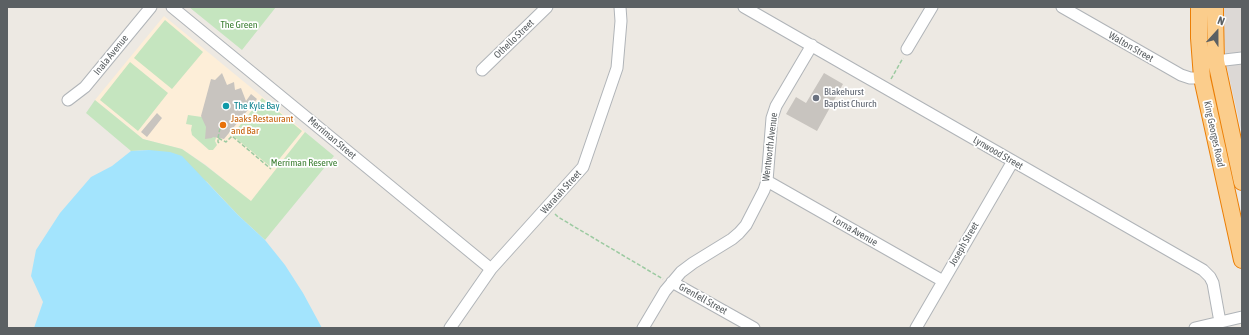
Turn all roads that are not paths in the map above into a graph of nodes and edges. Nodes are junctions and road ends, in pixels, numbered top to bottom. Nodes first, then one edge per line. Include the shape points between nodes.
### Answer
1 (150, 7) edge
2 (172, 7) edge
3 (547, 7) edge
4 (744, 7) edge
5 (932, 7) edge
6 (1062, 7) edge
7 (1199, 7) edge
8 (1216, 7) edge
9 (617, 8) edge
10 (812, 45) junction
11 (907, 50) road end
12 (1242, 58) edge
13 (1216, 61) junction
14 (482, 70) dead end
15 (1202, 78) junction
16 (68, 100) dead end
17 (1013, 161) junction
18 (767, 181) junction
19 (1242, 182) edge
20 (1242, 260) edge
21 (491, 269) junction
22 (943, 281) junction
23 (672, 282) junction
24 (1242, 318) edge
25 (1220, 322) junction
26 (450, 328) edge
27 (643, 328) edge
28 (754, 328) edge
29 (916, 328) edge
30 (1195, 328) edge

1 - 16 street, Inala Avenue via 85,87
2 - 21 street, Merriman Street
3 - 14 street, Othello Street
4 - 10 street, Lynwood Street
5 - 11 street
6 - 15 street, Walton Street via 1181,75
7 - 15 highway, King Georges Road
8 - 13 highway, King Georges Road
9 - 21 street, Waratah Street via 621,21 617,68 585,164
10 - 17 street, Lynwood Street
10 - 18 street, Wentworth Avenue via 776,106 772,118
12 - 13 street
13 - 19 highway, King Georges Road
15 - 20 highway, King Georges Road
17 - 22 street, Joseph Street
17 - 25 street, Lynwood Street via 1207,273 1213,283
18 - 22 street, Lorna Avenue
18 - 23 street, Wentworth Avenue via 753,213 739,233 693,263
21 - 26 street, Waratah Street
22 - 29 street, Joseph Street
23 - 27 street, Wentworth Avenue
23 - 28 street, Grenfell Street
24 - 25 street
25 - 30 street

